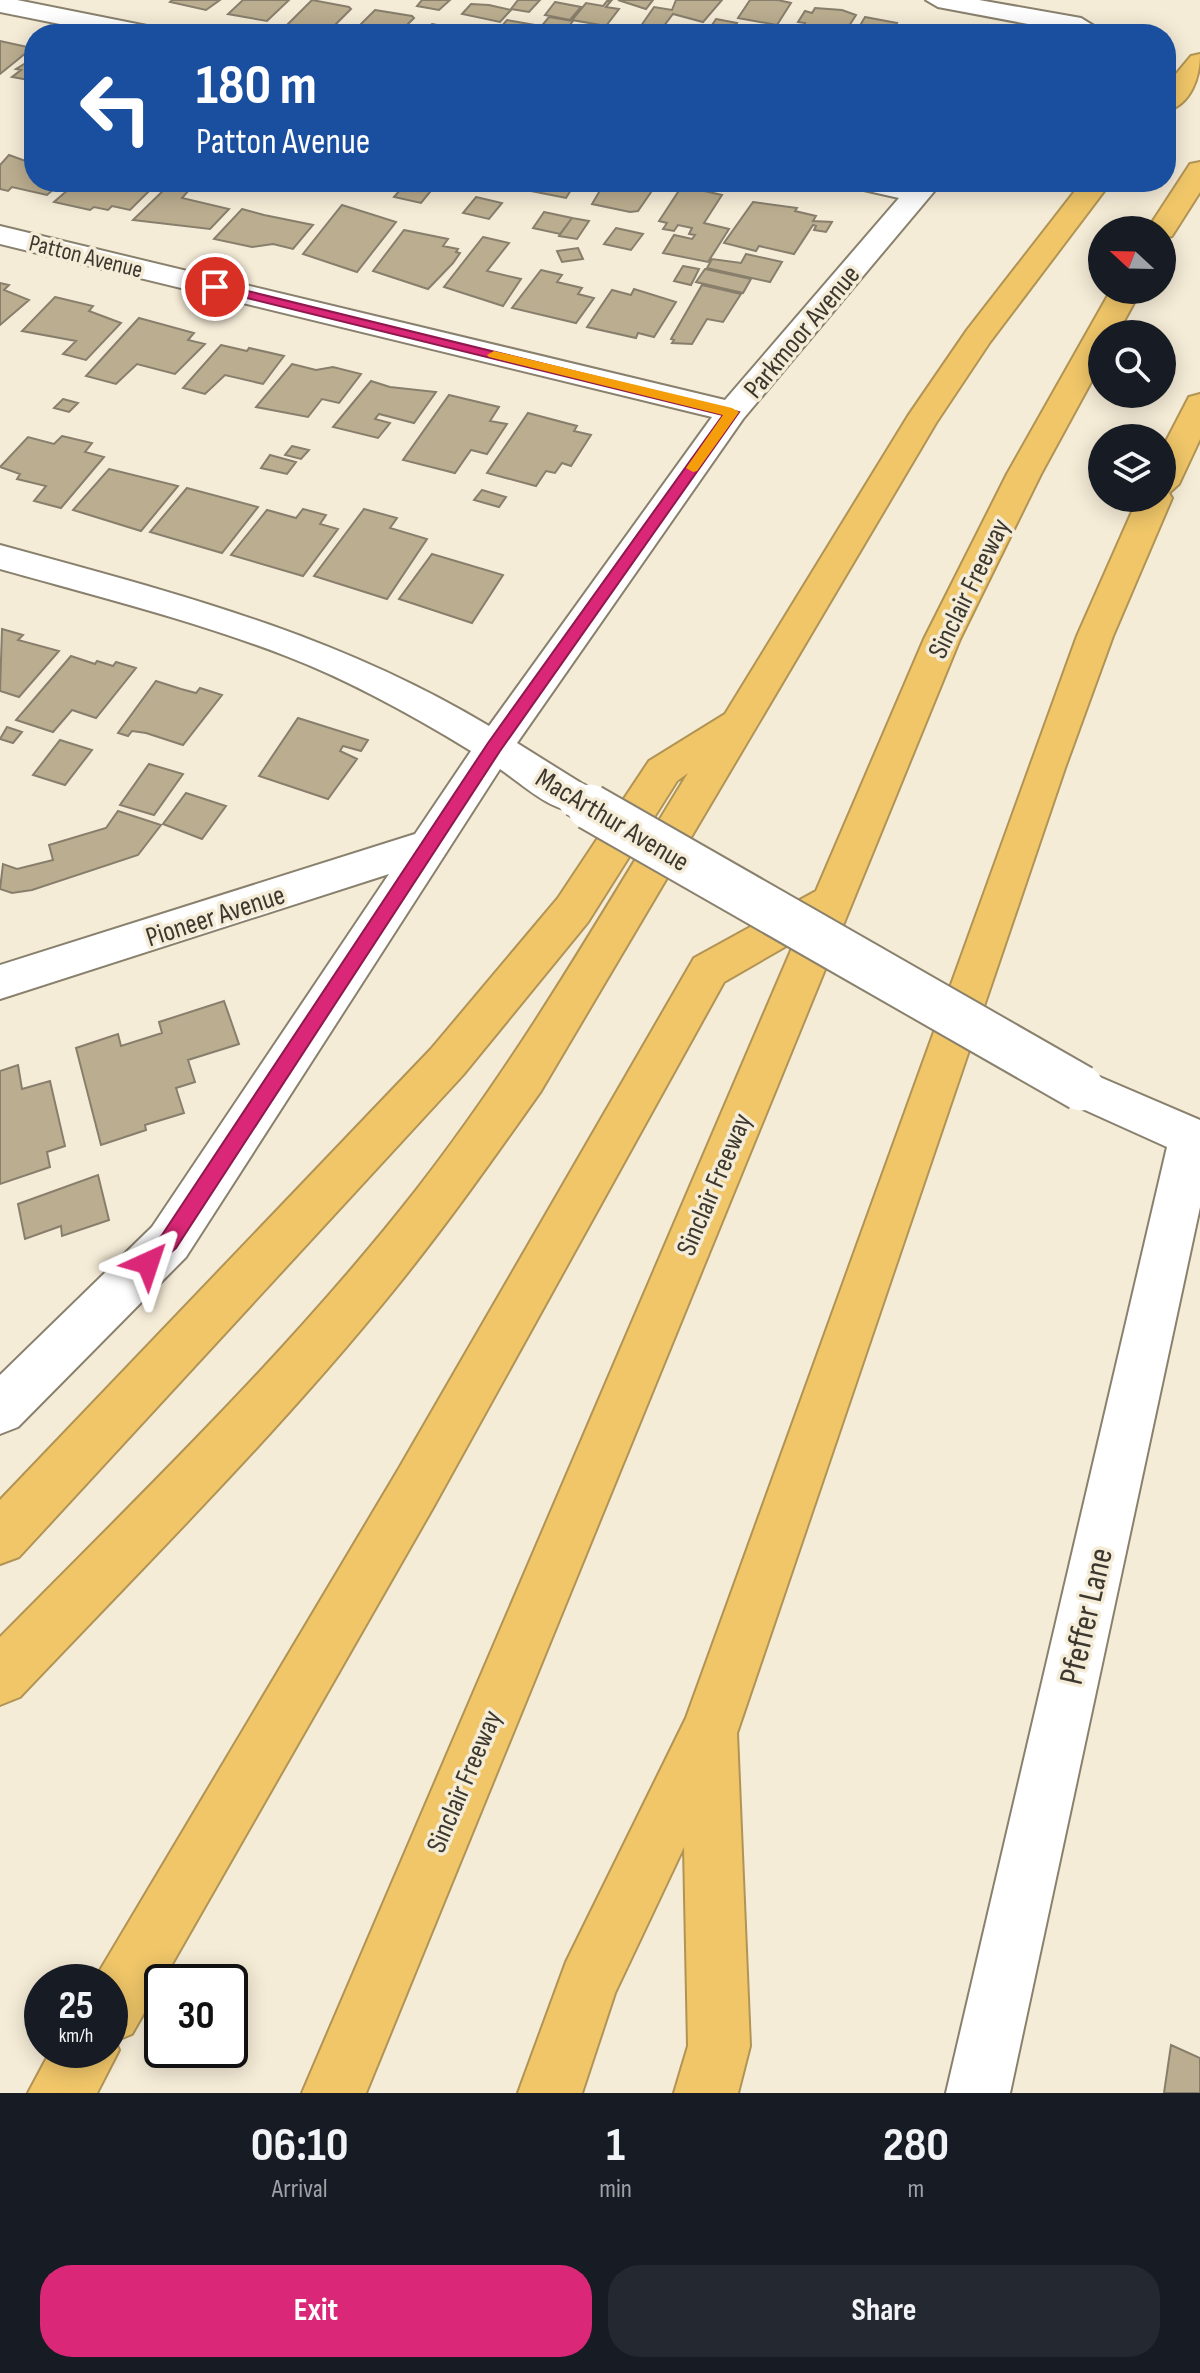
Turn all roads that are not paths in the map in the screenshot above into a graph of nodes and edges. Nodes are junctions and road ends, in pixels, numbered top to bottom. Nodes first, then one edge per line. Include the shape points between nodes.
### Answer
1 (938, 0) edge
2 (0, 4) edge
3 (1084, 23) edge
4 (98, 24) edge
5 (1200, 62) edge
6 (1176, 91) edge
7 (1200, 170) edge
8 (920, 192) edge
9 (1089, 192) edge
10 (1171, 216) edge
11 (0, 235) edge
12 (1118, 304) edge
13 (1200, 404) edge
14 (732, 412) junction
15 (1176, 455) edge
16 (1149, 512) edge
17 (0, 557) edge
18 (740, 718) junction
19 (494, 747) junction
20 (430, 845) junction
21 (830, 900) junction
22 (0, 982) edge
23 (1196, 1140) edge
24 (0, 1410) edge
25 (0, 1538) edge
26 (0, 1677) edge
27 (710, 1729) junction
28 (128, 1981) edge
29 (76, 2068) edge
30 (60, 2093) edge
31 (334, 2093) edge
32 (550, 2093) edge
33 (706, 2093) edge
34 (978, 2093) edge

1 - 3 street
2 - 4 street
5 - 6 highway
7 - 10 highway
8 - 14 street, Parkmoor Avenue
9 - 18 highway via 978,337 920,423
11 - 14 street, Patton Avenue
12 - 21 highway, Sinclair Freeway via 1024,474 942,639
13 - 15 highway
14 - 19 street, Parkmoor Avenue
16 - 27 highway via 1046,768
17 - 19 street, MacArthur Avenue via 240,626 344,665
18 - 25 highway via 663,771 573,910 447,1062
18 - 26 highway via 525,1078 455,1178 276,1390
19 - 20 street, Parkmoor Avenue
19 - 23 street, MacArthur Avenue, bridge via 575,799 1081,1088
20 - 22 street, Pioneer Avenue
20 - 24 street, Parkmoor Avenue via 169,1242
21 - 28 highway via 709,970 416,1488
21 - 31 highway, Sinclair Freeway
23 - 34 street, Pfeffer Lane
27 - 32 highway via 588,1984
27 - 33 highway via 719,2046
29 - 30 highway

